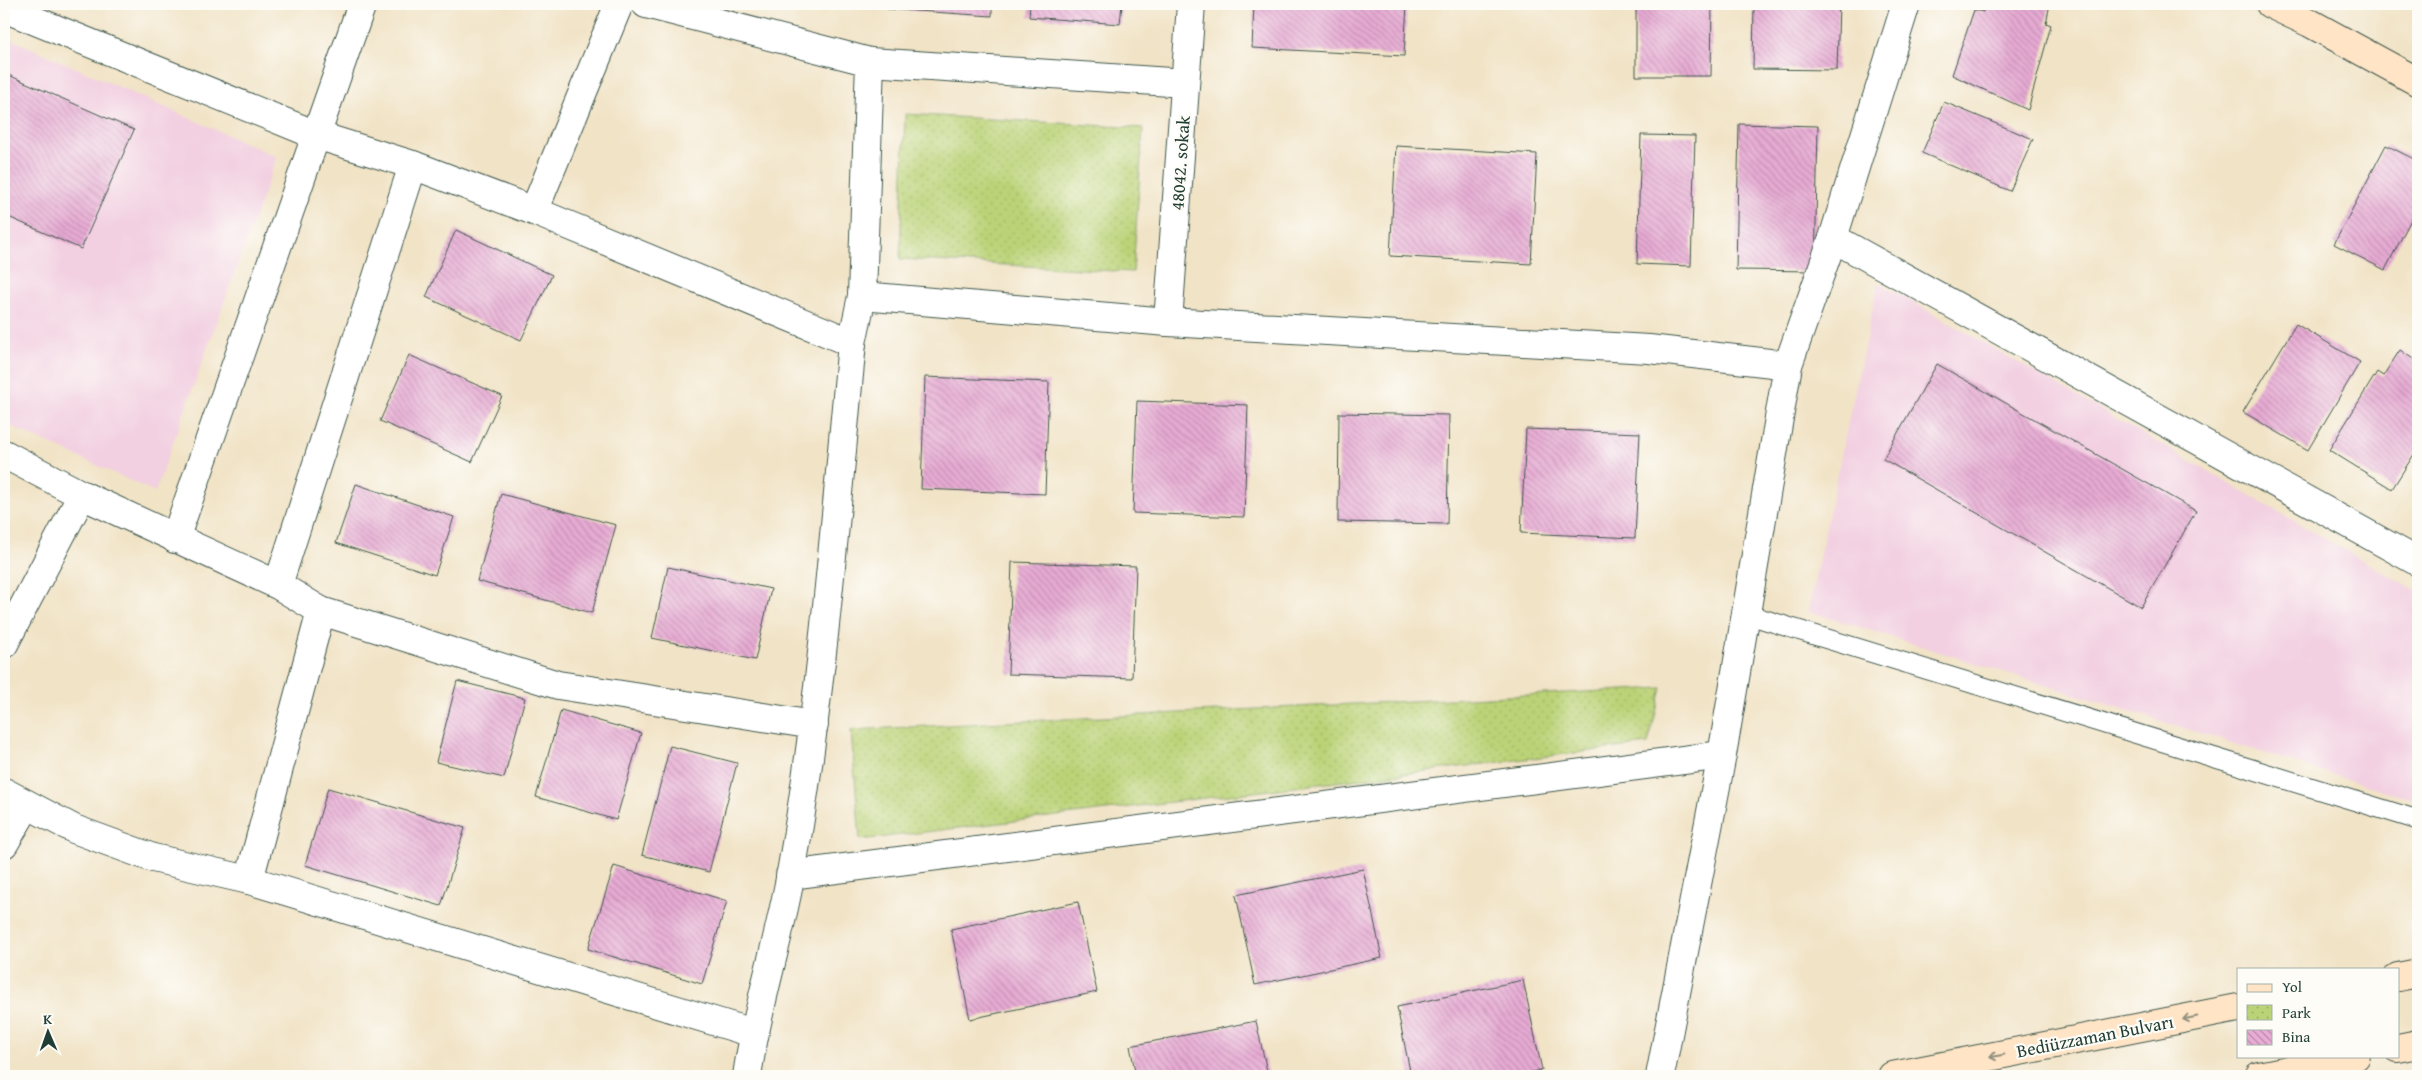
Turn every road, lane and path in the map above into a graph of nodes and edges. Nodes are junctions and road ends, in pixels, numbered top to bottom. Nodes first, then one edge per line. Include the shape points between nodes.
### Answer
1 (362, 4) edge
2 (619, 4) edge
3 (646, 4) edge
4 (1191, 4) edge
5 (1906, 4) edge
6 (2270, 4) edge
7 (4, 8) edge
8 (870, 62) junction
9 (2418, 82) edge
10 (1185, 83) junction
11 (316, 135) junction
12 (413, 165) junction
13 (534, 211) junction
14 (1833, 238) junction
15 (862, 296) junction
16 (1168, 322) junction
17 (852, 343) junction
18 (1788, 365) junction
19 (4, 454) edge
20 (82, 495) junction
21 (175, 539) junction
22 (2418, 562) edge
23 (278, 585) junction
24 (321, 611) junction
25 (1746, 614) junction
26 (4, 644) edge
27 (814, 725) junction
28 (1722, 755) junction
29 (4, 792) edge
30 (27, 805) junction
31 (2418, 820) edge
32 (4, 844) edge
33 (790, 875) junction
34 (249, 880) junction
35 (2418, 973) edge
36 (2400, 977) edge
37 (2237, 1008) edge
38 (753, 1033) junction
39 (2418, 1044) edge
40 (2400, 1048) edge
41 (2346, 1058) edge
42 (747, 1076) edge
43 (1660, 1076) edge
44 (1892, 1076) edge
45 (2258, 1076) edge

1 - 11 street
2 - 13 street
3 - 8 street
4 - 10 street, 48042. sokak
5 - 14 street
6 - 9 street
7 - 11 street
8 - 10 street
8 - 15 street
10 - 16 street, 48042. sokak
11 - 12 street
11 - 21 street
12 - 13 street
12 - 23 street
13 - 17 street
14 - 18 street
14 - 22 street
15 - 16 street
15 - 17 street
16 - 18 street via 1649,349
17 - 27 street
18 - 25 street
19 - 20 street
20 - 21 street
20 - 26 street
21 - 23 street
23 - 24 street
24 - 27 street via 558,686
24 - 34 street
25 - 28 street
25 - 31 lane
27 - 33 street
28 - 33 street
28 - 43 street
29 - 30 street
30 - 32 street
30 - 34 street via 74,829 153,858
33 - 38 street
34 - 38 street
35 - 36 street
37 -> 44 street, Bediüzzaman Bulvarı
38 - 42 street
39 - 40 street
41 - 45 street

